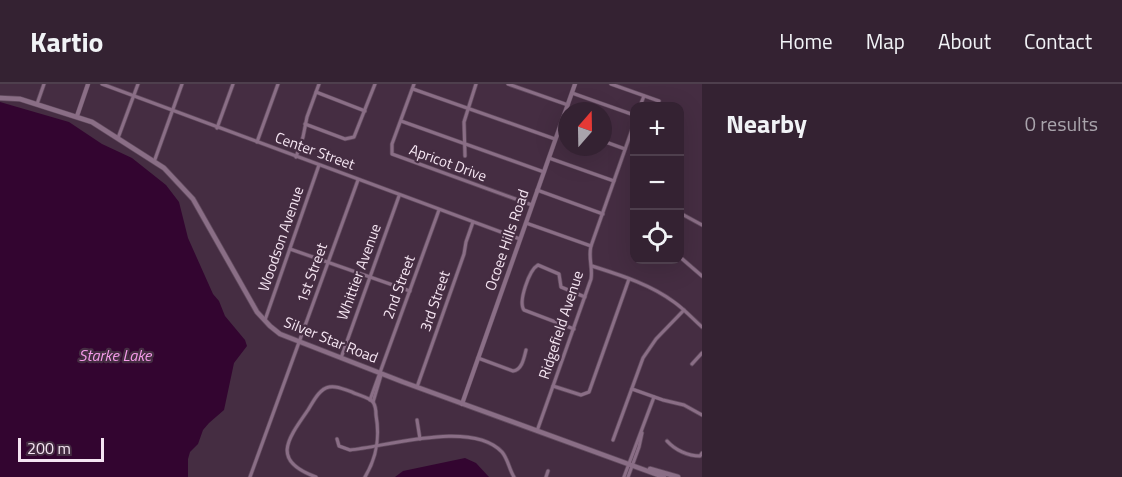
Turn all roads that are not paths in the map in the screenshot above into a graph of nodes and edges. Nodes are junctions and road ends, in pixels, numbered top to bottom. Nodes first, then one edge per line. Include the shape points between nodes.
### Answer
1 (44, 84) edge
2 (88, 84) edge
3 (102, 84) edge
4 (138, 84) edge
5 (182, 84) edge
6 (232, 84) edge
7 (278, 84) edge
8 (319, 84) edge
9 (375, 84) edge
10 (476, 84) edge
11 (508, 84) edge
12 (575, 84) edge
13 (611, 84) edge
14 (414, 86) edge
15 (621, 86) edge
16 (316, 92) junction
17 (572, 93) junction
18 (134, 96) junction
19 (644, 96) junction
20 (0, 98) edge
21 (659, 101) dead end
22 (559, 102) edge
23 (569, 102) edge
24 (642, 102) edge
25 (37, 104) junction
26 (467, 107) junction
27 (173, 110) junction
28 (365, 111) junction
29 (630, 114) edge
30 (77, 116) junction
31 (401, 121) junction
32 (305, 124) junction
33 (217, 128) junction
34 (558, 132) edge
35 (630, 136) edge
36 (118, 138) junction
37 (556, 139) junction
38 (257, 142) junction
39 (464, 143) junction
40 (612, 144) edge
41 (626, 149) junction
42 (465, 156) dead end
43 (296, 157) junction
44 (549, 158) junction
45 (154, 162) junction
46 (319, 165) junction
47 (544, 172) junction
48 (358, 179) junction
49 (614, 181) junction
50 (537, 190) junction
51 (399, 195) junction
52 (532, 205) junction
53 (439, 210) junction
54 (603, 214) junction
55 (684, 215) edge
56 (473, 222) junction
57 (526, 223) junction
58 (702, 225) edge
59 (520, 239) junction
60 (591, 246) junction
61 (290, 249) junction
62 (684, 260) edge
63 (328, 263) junction
64 (592, 266) junction
65 (702, 276) edge
66 (370, 277) junction
67 (629, 279) junction
68 (410, 291) junction
69 (585, 297) junction
70 (684, 310) junction
71 (264, 321) junction
72 (702, 327) edge
73 (574, 329) junction
74 (300, 342) junction
75 (526, 350) dead end
76 (702, 353) edge
77 (341, 358) junction
78 (478, 358) junction
79 (692, 364) dead end
80 (381, 373) junction
81 (553, 386) junction
82 (417, 387) junction
83 (632, 389) junction
84 (654, 397) junction
85 (372, 401) junction
86 (462, 404) junction
87 (702, 415) edge
88 (417, 420) dead end
89 (537, 431) junction
90 (337, 439) dead end
91 (420, 440) junction
92 (613, 440) dead end
93 (667, 441) dead end
94 (378, 446) junction
95 (702, 453) edge
96 (630, 464) junction
97 (548, 471) dead end
98 (250, 477) edge
99 (316, 477) edge
100 (365, 477) edge
101 (514, 477) edge
102 (546, 477) edge
103 (626, 477) edge
104 (664, 477) edge
105 (678, 477) edge

1 - 25 street
2 - 30 street
3 - 18 street, Center Street
4 - 18 street
5 - 27 street
6 - 33 street
7 - 38 street
8 - 16 street
9 - 28 street
10 - 26 street
11 - 22 street
12 - 17 street, Ocoee Hills Road
13 - 15 street
14 - 26 street
14 - 31 street, Apricot Drive
15 - 19 street
16 - 28 street
16 - 32 street
17 - 23 street, Ocoee Hills Road
17 - 29 street
18 - 27 street, Center Street
18 - 36 street
19 - 21 street
19 - 24 street
20 - 25 main road, Silver Star Road
25 - 30 main road, Silver Star Road
26 - 37 street
26 - 39 street
27 - 33 street, Center Street
27 - 45 street
28 - 32 street via 357,133 350,139
30 - 36 main road, Silver Star Road
31 - 39 street
31 - 52 street, Apricot Drive via 392,154
32 - 43 street
33 - 38 street, Center Street
34 - 37 street, Ocoee Hills Road
35 - 41 street, Ridgefield Avenue
36 - 45 main road, Silver Star Road
37 - 44 street, Ocoee Hills Road
38 - 43 street, Center Street
39 - 42 street
39 - 47 street
40 - 41 street
41 - 49 street, Ridgefield Avenue
43 - 46 street, Center Street
44 - 47 street, Ocoee Hills Road
44 - 49 street
45 - 71 main road, Silver Star Road via 193,199
46 - 48 street, Center Street
46 - 61 street, Woodson Avenue
47 - 50 street, Ocoee Hills Road
48 - 51 street, Center Street
48 - 63 street, 1st Street
49 - 54 street, Ridgefield Avenue
50 - 52 street, Ocoee Hills Road
50 - 54 street
51 - 53 street, Center Street
51 - 66 street, Whittier Avenue
52 - 57 street, Ocoee Hills Road
53 - 56 street, Center Street
53 - 68 street, 2nd Street
54 - 60 street, Ridgefield Avenue
55 - 58 street
56 - 59 street, Center Street
56 - 82 street, 3rd Street
57 - 59 street, Ocoee Hills Road
57 - 60 street
59 - 78 street, Ocoee Hills Road
60 - 64 street, Ridgefield Avenue
61 - 63 street
61 - 71 street, Woodson Avenue
62 - 65 street
63 - 66 street
63 - 74 street, 1st Street
64 - 67 street
64 - 69 street, Ridgefield Avenue
66 - 68 street
66 - 77 street, Whittier Avenue
67 - 70 street via 660,292
67 - 81 street via 591,387 581,395
68 - 80 street, 2nd Street
69 - 73 street, Ridgefield Avenue
69 - 73 street via 561,287 560,274 538,265 521,301 524,310
70 - 72 street
70 - 83 street via 643,358
71 - 74 main road, Silver Star Road via 280,334
73 - 81 street, Ridgefield Avenue
74 - 77 main road, Silver Star Road
74 - 98 street, 1st Street
75 - 78 street via 520,368 513,371
76 - 79 street
77 - 80 main road, Silver Star Road
78 - 86 street, Ocoee Hills Road
80 - 82 main road, Silver Star Road
80 - 85 street, 2nd Street
81 - 89 street, Ridgefield Avenue
82 - 86 main road, Silver Star Road
83 - 84 street
83 - 92 street
84 - 87 street via 684,405
84 - 96 street
85 - 94 street
85 - 99 street via 337,387 328,387 318,395 290,435 287,452 295,467
86 - 89 main road, Silver Star Road
88 - 91 street
89 - 96 main road, Silver Star Road
90 - 94 street via 339,446 350,450
91 - 94 street
91 - 101 street via 455,436 484,441 501,452
93 - 95 street via 673,448 695,456
94 - 100 street
96 - 103 street
96 - 104 main road, Silver Star Road
96 - 105 main road, Silver Star Road
97 - 102 street

